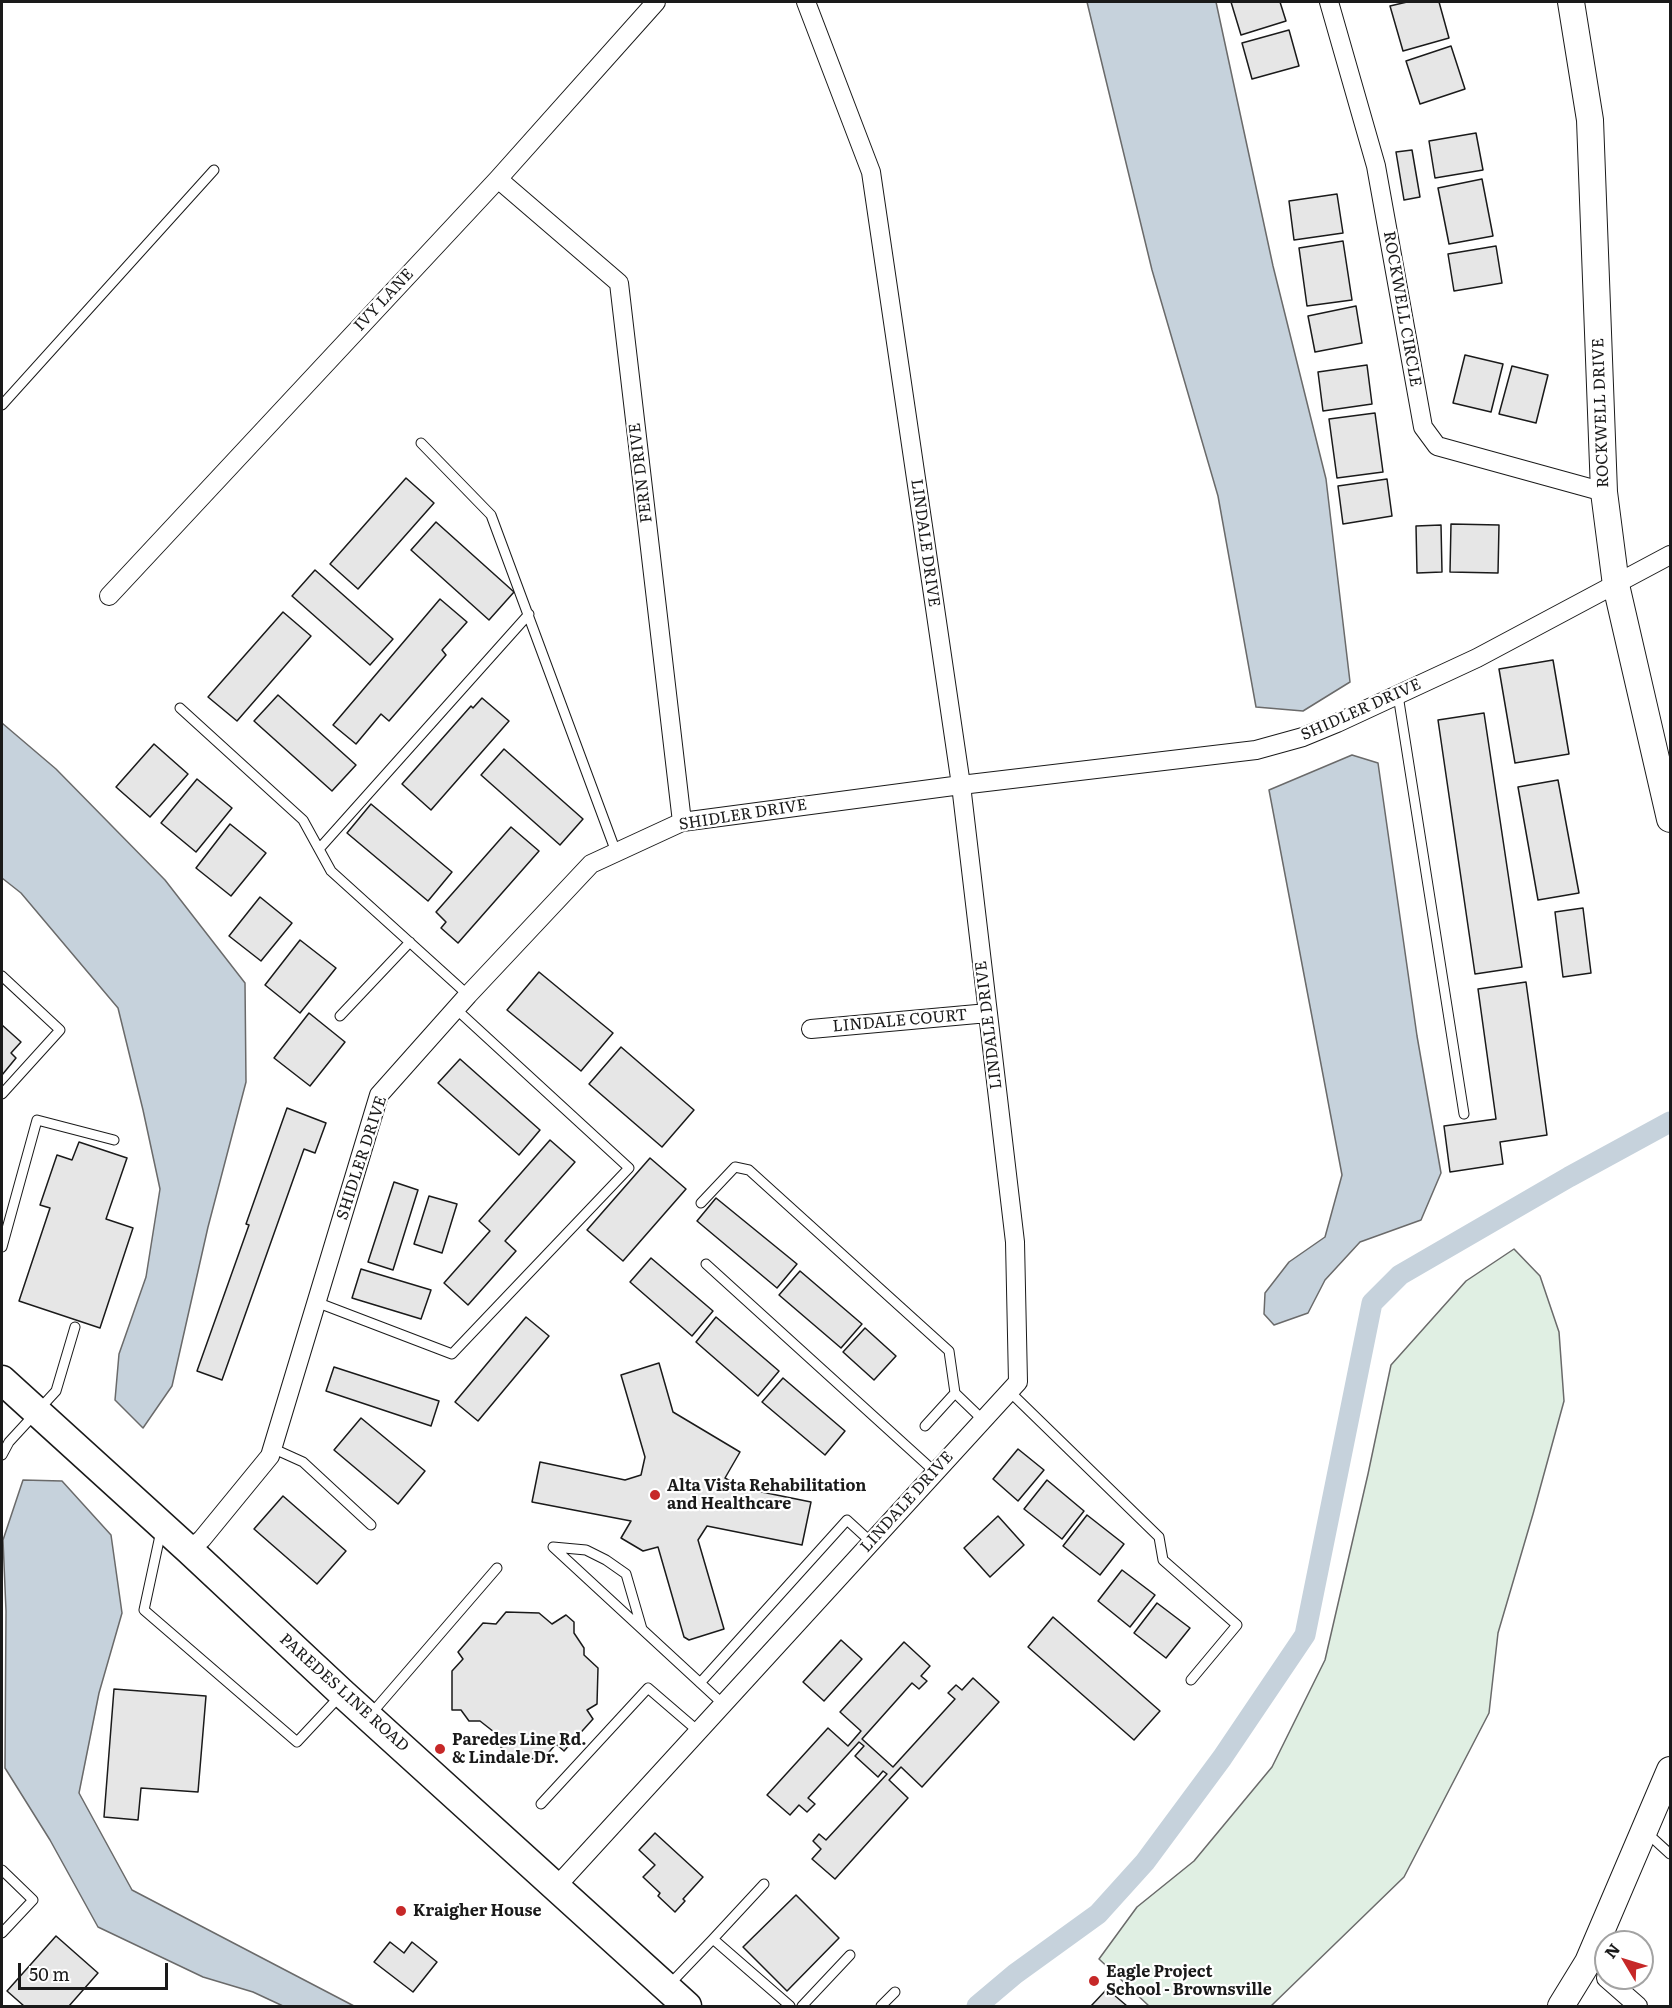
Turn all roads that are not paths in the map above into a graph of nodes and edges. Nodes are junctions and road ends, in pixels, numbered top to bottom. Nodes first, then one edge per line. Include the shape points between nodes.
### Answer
1 (656, 2) edge
2 (806, 2) edge
3 (1329, 2) edge
4 (1571, 2) edge
5 (214, 170) dead end
6 (498, 179) junction
7 (2, 405) edge
8 (421, 443) dead end
9 (1604, 492) junction
10 (1671, 555) edge
11 (1616, 585) junction
12 (110, 596) dead end
13 (529, 614) junction
14 (1398, 695) junction
15 (180, 708) dead end
16 (961, 785) junction
17 (1671, 819) edge
18 (682, 822) junction
19 (319, 849) junction
20 (616, 852) junction
21 (410, 942) junction
22 (2, 976) edge
23 (468, 994) junction
24 (456, 1009) junction
25 (988, 1013) junction
26 (340, 1016) dead end
27 (811, 1029) dead end
28 (2, 1094) edge
29 (1464, 1114) dead end
30 (114, 1140) dead end
31 (701, 1203) dead end
32 (6, 1214) edge
33 (2, 1247) edge
34 (706, 1264) dead end
35 (316, 1302) junction
36 (75, 1327) dead end
37 (2, 1380) edge
38 (1009, 1391) junction
39 (955, 1393) junction
40 (36, 1412) junction
41 (983, 1420) junction
42 (926, 1426) dead end
43 (272, 1448) junction
44 (2, 1455) edge
45 (935, 1472) junction
46 (371, 1525) dead end
47 (162, 1526) junction
48 (871, 1542) junction
49 (189, 1550) junction
50 (497, 1568) dead end
51 (642, 1629) junction
52 (1191, 1680) dead end
53 (700, 1683) junction
54 (342, 1693) junction
55 (723, 1704) junction
56 (369, 1716) junction
57 (698, 1731) junction
58 (1671, 1770) edge
59 (541, 1804) dead end
60 (1645, 1830) junction
61 (1671, 1854) edge
62 (2, 1870) edge
63 (764, 1884) dead end
64 (556, 1887) junction
65 (1614, 1930) edge
66 (2, 1933) edge
67 (713, 1939) junction
68 (850, 1955) dead end
69 (1594, 1978) edge
70 (666, 1988) junction
71 (1619, 1990) edge
72 (895, 1992) dead end
73 (687, 2007) edge
74 (790, 2007) edge
75 (802, 2007) edge
76 (881, 2007) edge
77 (1561, 2007) edge
78 (1638, 2007) edge

1 - 6 street, IVY LANE
2 - 16 street, LINDALE DRIVE via 871,172
3 - 9 street, ROCKWELL CIRCLE via 1376,166 1423,427 1437,446
4 - 9 street, ROCKWELL DRIVE via 1590,120
5 - 7 lane
6 - 12 street, IVY LANE
6 - 18 street, FERN DRIVE via 619,283
8 - 13 lane via 491,515
9 - 11 street, ROCKWELL DRIVE
10 - 11 street, SHIDLER DRIVE
11 - 14 street, SHIDLER DRIVE
11 - 17 street, ROCKWELL DRIVE
13 - 19 lane
13 - 20 lane
14 - 16 street, SHIDLER DRIVE via 1312,734 1256,750
14 - 29 lane
15 - 19 lane via 303,820
16 - 18 street, SHIDLER DRIVE
16 - 25 street, LINDALE DRIVE
18 - 20 street, SHIDLER DRIVE
19 - 21 lane via 331,871
20 - 23 street, SHIDLER DRIVE via 591,864
21 - 23 lane
21 - 26 lane
22 - 28 lane via 60,1030
23 - 24 street, SHIDLER DRIVE
24 - 35 street, SHIDLER DRIVE via 380,1095
24 - 35 lane via 629,1168 452,1354
25 - 27 street, LINDALE COURT
25 - 38 street, LINDALE DRIVE via 1016,1242 1018,1382
30 - 32 lane via 37,1120
31 - 39 lane via 735,1167 749,1170 949,1351
32 - 33 lane
34 - 45 lane
35 - 43 street, SHIDLER DRIVE
36 - 40 lane via 56,1391
37 - 40 main road, PAREDES LINE ROAD
38 - 41 street, LINDALE DRIVE
38 - 52 lane via 1159,1537 1163,1560 1238,1625
39 - 41 lane
39 - 42 lane
40 - 44 lane
40 - 47 main road, PAREDES LINE ROAD
41 - 45 street, LINDALE DRIVE
43 - 46 lane via 303,1462
43 - 49 street, SHIDLER DRIVE via 270,1456
45 - 48 street, LINDALE DRIVE
47 - 49 main road, PAREDES LINE ROAD
47 - 54 lane via 144,1610 297,1742
48 - 53 lane via 847,1520
48 - 55 street, LINDALE DRIVE
49 - 54 main road, PAREDES LINE ROAD
50 - 56 lane
51 - 51 lane via 626,1614 553,1546 586,1550 626,1574
51 - 53 lane
53 - 55 lane
54 - 56 main road, PAREDES LINE ROAD
55 - 57 street, LINDALE DRIVE
56 - 64 main road, PAREDES LINE ROAD
57 - 59 lane via 648,1688
57 - 64 street, LINDALE DRIVE
58 - 60 street
60 - 61 lane
60 - 65 street
62 - 66 lane via 33,1900
63 - 67 lane
64 - 70 main road, PAREDES LINE ROAD
67 - 70 lane
67 - 74 lane
68 - 75 lane
69 - 77 street
70 - 73 main road, PAREDES LINE ROAD
71 - 78 street
72 - 76 lane

